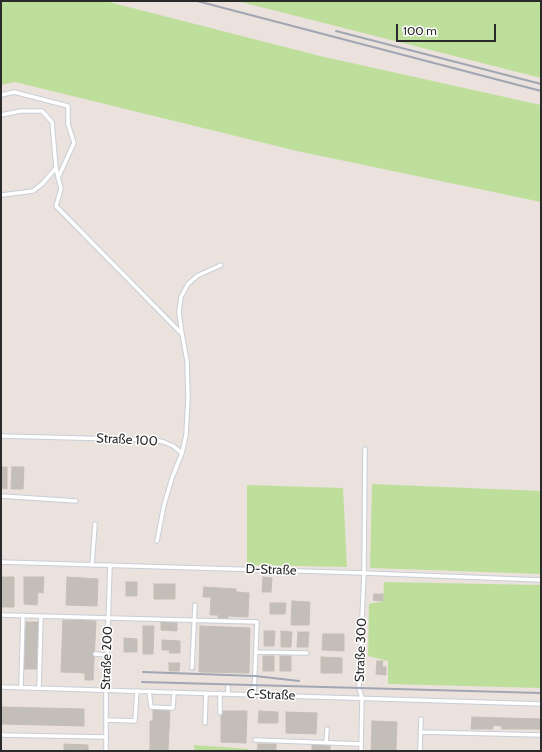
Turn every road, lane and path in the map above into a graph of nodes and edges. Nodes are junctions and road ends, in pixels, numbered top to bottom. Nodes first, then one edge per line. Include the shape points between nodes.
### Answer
1 (1, 95) edge
2 (1, 115) edge
3 (56, 168) junction
4 (58, 178) junction
5 (1, 195) edge
6 (221, 265) dead end
7 (182, 334) junction
8 (1, 436) edge
9 (365, 449) dead end
10 (182, 453) junction
11 (1, 496) edge
12 (76, 501) dead end
13 (95, 524) dead end
14 (157, 541) dead end
15 (1, 562) edge
16 (92, 565) junction
17 (110, 566) junction
18 (364, 573) junction
19 (541, 580) edge
20 (195, 605) dead end
21 (1, 615) edge
22 (23, 615) junction
23 (41, 616) junction
24 (108, 618) junction
25 (194, 620) junction
26 (256, 652) junction
27 (307, 653) dead end
28 (95, 654) dead end
29 (107, 655) junction
30 (192, 668) dead end
31 (228, 686) dead end
32 (1, 687) edge
33 (21, 687) junction
34 (40, 688) junction
35 (106, 690) junction
36 (137, 691) junction
37 (149, 691) junction
38 (174, 692) junction
39 (206, 693) junction
40 (220, 693) junction
41 (228, 694) junction
42 (254, 694) junction
43 (362, 698) junction
44 (541, 704) edge
45 (220, 713) dead end
46 (421, 719) dead end
47 (106, 720) junction
48 (205, 723) dead end
49 (327, 728) dead end
50 (420, 732) junction
51 (1, 735) edge
52 (541, 735) edge
53 (106, 737) junction
54 (255, 740) dead end
55 (326, 743) junction
56 (361, 744) junction
57 (106, 751) edge
58 (361, 751) edge
59 (420, 751) edge

1 - 4 lane via 14,92 68,106 68,124 74,143
2 - 3 lane via 21,110 42,111 52,122
3 - 4 lane
3 - 5 lane via 33,191
4 - 7 lane via 61,189 56,206
6 - 7 lane via 197,276 188,284 181,297 179,312
7 - 10 lane via 187,361 188,397 186,435
8 - 10 lane, Straße 100 via 155,440 173,446
9 - 18 lane, Straße 300
10 - 14 lane via 164,505
11 - 12 lane
13 - 16 lane
15 - 16 lane, D-Straße
16 - 17 lane, D-Straße
17 - 18 lane, D-Straße
17 - 24 lane, Straße 200
18 - 19 lane, D-Straße
18 - 43 lane, Straße 300 via 359,688
20 - 25 lane
21 - 22 lane
22 - 23 lane
22 - 33 lane
23 - 24 lane
23 - 34 lane
24 - 25 lane
24 - 29 lane, Straße 200
25 - 26 lane via 257,622
25 - 30 lane
26 - 27 lane
26 - 42 lane
28 - 29 lane
29 - 35 lane, Straße 200
31 - 41 lane
32 - 33 lane, C-Straße
33 - 34 lane, C-Straße
34 - 35 lane, C-Straße
35 - 36 lane, C-Straße
35 - 47 lane, Straße 200
36 - 37 lane, C-Straße
36 - 47 lane via 135,721
37 - 38 lane, C-Straße
37 - 38 lane via 151,707 173,708
38 - 39 lane, C-Straße
39 - 40 lane, C-Straße
39 - 48 lane
40 - 41 lane, C-Straße
40 - 45 lane
41 - 42 lane, C-Straße
42 - 43 lane, C-Straße
43 - 44 lane, C-Straße
43 - 56 lane, Straße 300
46 - 50 lane
47 - 53 lane, Straße 200
49 - 55 lane
50 - 52 lane
50 - 59 lane
51 - 53 lane
53 - 57 lane, Straße 200
54 - 55 lane
55 - 56 lane
56 - 58 lane, Straße 300

